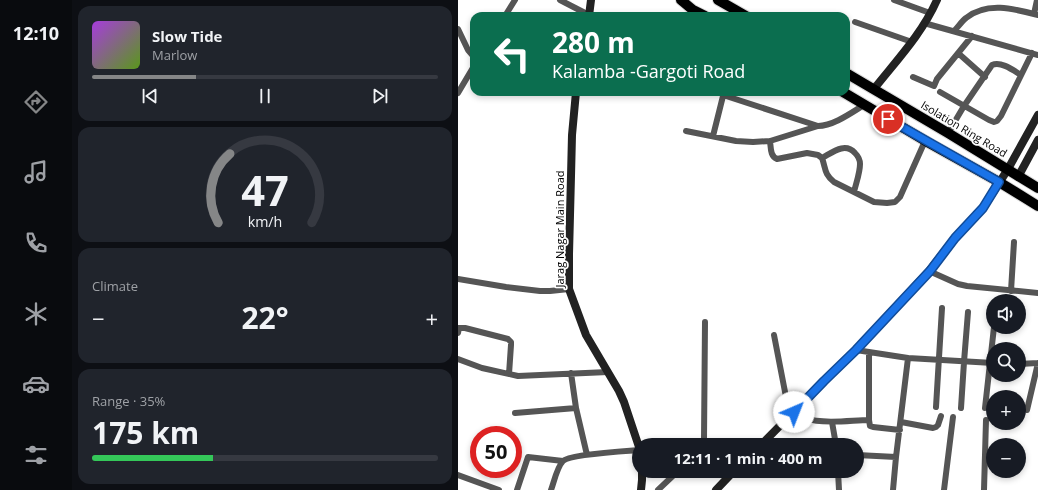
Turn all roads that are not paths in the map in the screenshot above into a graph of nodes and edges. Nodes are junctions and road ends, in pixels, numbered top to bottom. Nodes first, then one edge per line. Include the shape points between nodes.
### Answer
1 (515, 0) edge
2 (560, 0) edge
3 (590, 0) edge
4 (681, 0) edge
5 (718, 0) edge
6 (894, 0) edge
7 (936, 0) edge
8 (1038, 0) edge
9 (508, 12) edge
10 (582, 12) edge
11 (589, 12) edge
12 (697, 12) edge
13 (739, 12) edge
14 (930, 13) junction
15 (1036, 14) edge
16 (855, 22) dead end
17 (924, 23) junction
18 (458, 29) edge
19 (954, 31) junction
20 (972, 36) junction
21 (912, 42) junction
22 (470, 52) edge
23 (958, 53) junction
24 (1035, 54) edge
25 (470, 73) edge
26 (1021, 75) junction
27 (850, 76) edge
28 (984, 76) junction
29 (913, 77) dead end
30 (874, 90) junction
31 (940, 92) dead end
32 (458, 93) edge
33 (576, 96) edge
34 (722, 96) edge
35 (732, 96) edge
36 (849, 96) edge
37 (864, 105) junction
38 (964, 106) junction
39 (1038, 115) edge
40 (818, 126) junction
41 (686, 130) dead end
42 (948, 133) junction
43 (713, 136) junction
44 (1038, 140) edge
45 (770, 141) junction
46 (925, 141) junction
47 (822, 158) junction
48 (1008, 169) junction
49 (1018, 177) junction
50 (999, 182) junction
51 (1038, 188) edge
52 (854, 192) junction
53 (1038, 206) edge
54 (1014, 242) dead end
55 (930, 271) junction
56 (458, 279) edge
57 (569, 289) junction
58 (1011, 291) junction
59 (1038, 292) edge
60 (942, 308) dead end
61 (968, 312) dead end
62 (705, 322) dead end
63 (458, 333) edge
64 (774, 335) dead end
65 (856, 350) junction
66 (869, 353) junction
67 (908, 358) junction
68 (458, 359) edge
69 (938, 361) junction
70 (964, 362) junction
71 (986, 363) edge
72 (1038, 363) edge
73 (1026, 364) edge
74 (608, 372) junction
75 (571, 373) junction
76 (510, 374) junction
77 (988, 382) edge
78 (936, 407) dead end
79 (576, 408) junction
80 (961, 408) dead end
81 (985, 408) dead end
82 (1027, 410) dead end
83 (794, 412) junction
84 (515, 413) dead end
85 (941, 416) dead end
86 (953, 417) dead end
87 (869, 420) junction
88 (986, 420) dead end
89 (832, 422) junction
90 (901, 422) junction
91 (900, 430) junction
92 (635, 438) edge
93 (704, 438) edge
94 (768, 438) edge
95 (835, 438) edge
96 (632, 450) edge
97 (587, 455) junction
98 (864, 455) edge
99 (896, 456) junction
100 (563, 461) junction
101 (458, 475) edge
102 (642, 478) edge
103 (671, 478) edge
104 (727, 478) edge
105 (838, 478) edge
106 (499, 490) edge
107 (517, 490) edge
108 (551, 490) edge
109 (641, 490) edge
110 (659, 490) edge
111 (716, 490) edge
112 (839, 490) edge
113 (893, 490) edge
114 (944, 490) edge
115 (984, 490) edge

1 - 9 street
2 - 10 street
3 - 11 street
4 - 12 main road
5 - 13 main road
6 - 14 street
7 - 14 street
8 - 15 street
14 - 17 street
15 - 19 street via 1000,7 990,8 975,12
16 - 21 street
17 - 19 street
17 - 21 street
18 - 22 street
19 - 20 street
20 - 23 street
20 - 24 street
21 - 30 street
23 - 28 street
23 - 29 street via 934,86
24 - 26 street
25 - 32 street
26 - 28 street via 996,63
26 - 38 street via 998,121 989,120
27 - 30 main road, Isolation Ring Road
28 - 38 street
30 - 42 main road, Isolation Ring Road
31 - 38 street
33 - 57 street, Jarag Nagar Main Road via 572,135
34 - 43 street
35 - 40 street
36 - 37 main road
37 - 40 street via 833,122
37 - 46 main road
38 - 42 street
39 - 48 street
40 - 45 street
41 - 43 street
42 - 48 main road, Isolation Ring Road
43 - 45 street via 736,141
44 - 49 street
45 - 47 street via 772,155 777,159 807,153
46 - 50 main road
46 - 52 street via 900,197 895,202 874,202
47 - 52 street via 829,178
47 - 52 street via 845,147 859,157
48 - 49 main road, Isolation Ring Road
48 - 50 street
49 - 51 main road, Isolation Ring Road
50 - 53 main road
50 - 55 street via 983,208 955,238
54 - 58 street
55 - 58 street via 958,284
55 - 65 street
56 - 57 street via 540,291
57 - 74 street, Jarag Nagar Main Road via 586,335
58 - 59 street
60 - 69 street
61 - 70 street
62 - 93 street
63 - 76 street via 459,328 465,328 508,339 511,342
64 - 83 street via 788,405
65 - 66 street
65 - 83 street
66 - 67 street
66 - 87 street
67 - 69 street
67 - 90 street
68 - 76 street
69 - 70 street
69 - 78 street
70 - 71 street
70 - 80 street
72 - 73 street
72 - 82 street
74 - 75 street
74 - 92 street, Jarag Nagar Main Road via 624,402
75 - 76 street via 526,376
75 - 79 street
77 - 81 street
79 - 84 street
79 - 97 street
83 - 89 street via 811,420
83 - 94 street
85 - 90 street via 936,428
86 - 114 street
87 - 89 street
87 - 91 street via 870,426 873,427
88 - 115 street
89 - 95 street
90 - 91 street
91 - 99 street
96 - 97 street
97 - 100 street
98 - 99 street
99 - 113 street
100 - 107 street via 528,457
100 - 108 street
101 - 106 street
102 - 109 street
103 - 110 street
104 - 111 street
105 - 112 street

